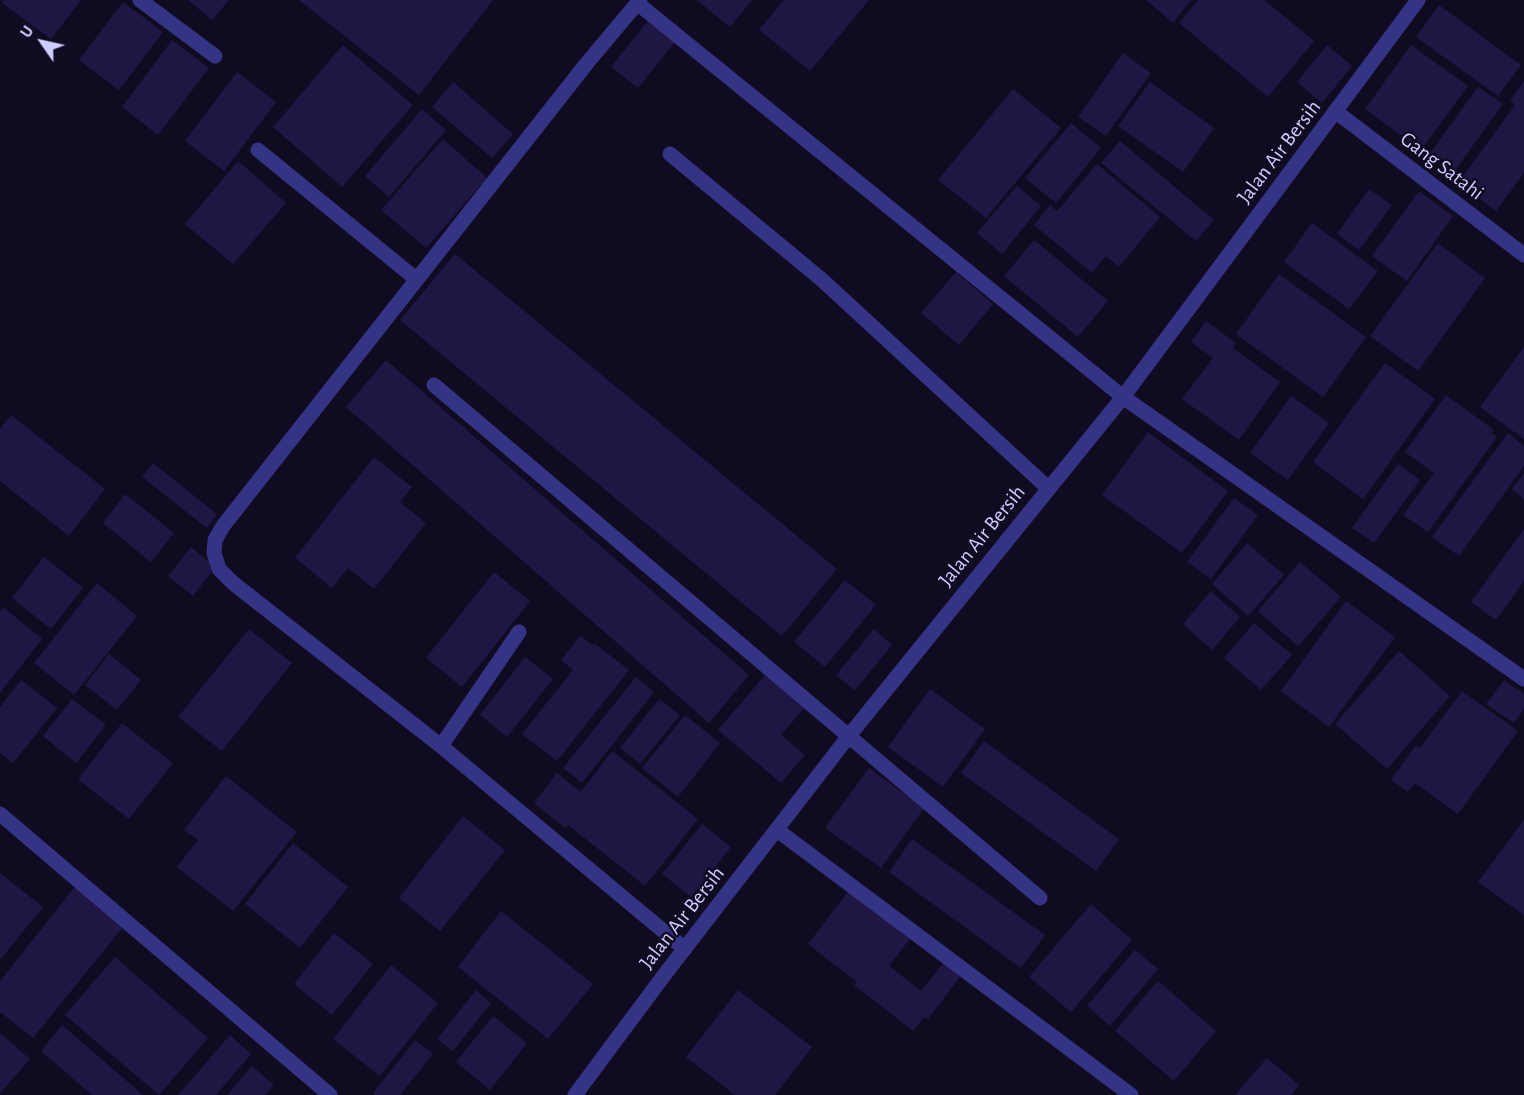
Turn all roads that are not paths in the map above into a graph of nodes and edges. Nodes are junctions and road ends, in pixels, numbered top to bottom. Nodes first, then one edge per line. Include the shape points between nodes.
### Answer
1 (140, 0) edge
2 (1418, 0) edge
3 (638, 1) edge
4 (216, 56) dead end
5 (1335, 111) junction
6 (258, 150) dead end
7 (670, 154) dead end
8 (1524, 255) edge
9 (416, 279) junction
10 (434, 385) dead end
11 (1122, 397) junction
12 (1048, 488) junction
13 (519, 632) dead end
14 (1524, 679) edge
15 (848, 737) junction
16 (441, 746) junction
17 (0, 814) edge
18 (777, 830) junction
19 (1040, 898) dead end
20 (685, 949) junction
21 (330, 1095) edge
22 (575, 1095) edge
23 (1131, 1095) edge

1 - 4 street
2 - 5 street, Jalan Air Bersih
3 - 9 street
3 - 11 street
5 - 8 street, Gang Satahi
5 - 11 street, Jalan Air Bersih
6 - 9 street
7 - 12 street via 820,279
9 - 16 street via 223,526 215,540 214,553 219,569 233,583
10 - 15 street
11 - 12 street, Jalan Air Bersih
11 - 14 street
12 - 15 street, Jalan Air Bersih
13 - 16 street
15 - 18 street, Jalan Air Bersih
15 - 19 street
16 - 20 street
17 - 21 street
18 - 20 street, Jalan Air Bersih
18 - 23 street
20 - 22 street, Jalan Air Bersih

